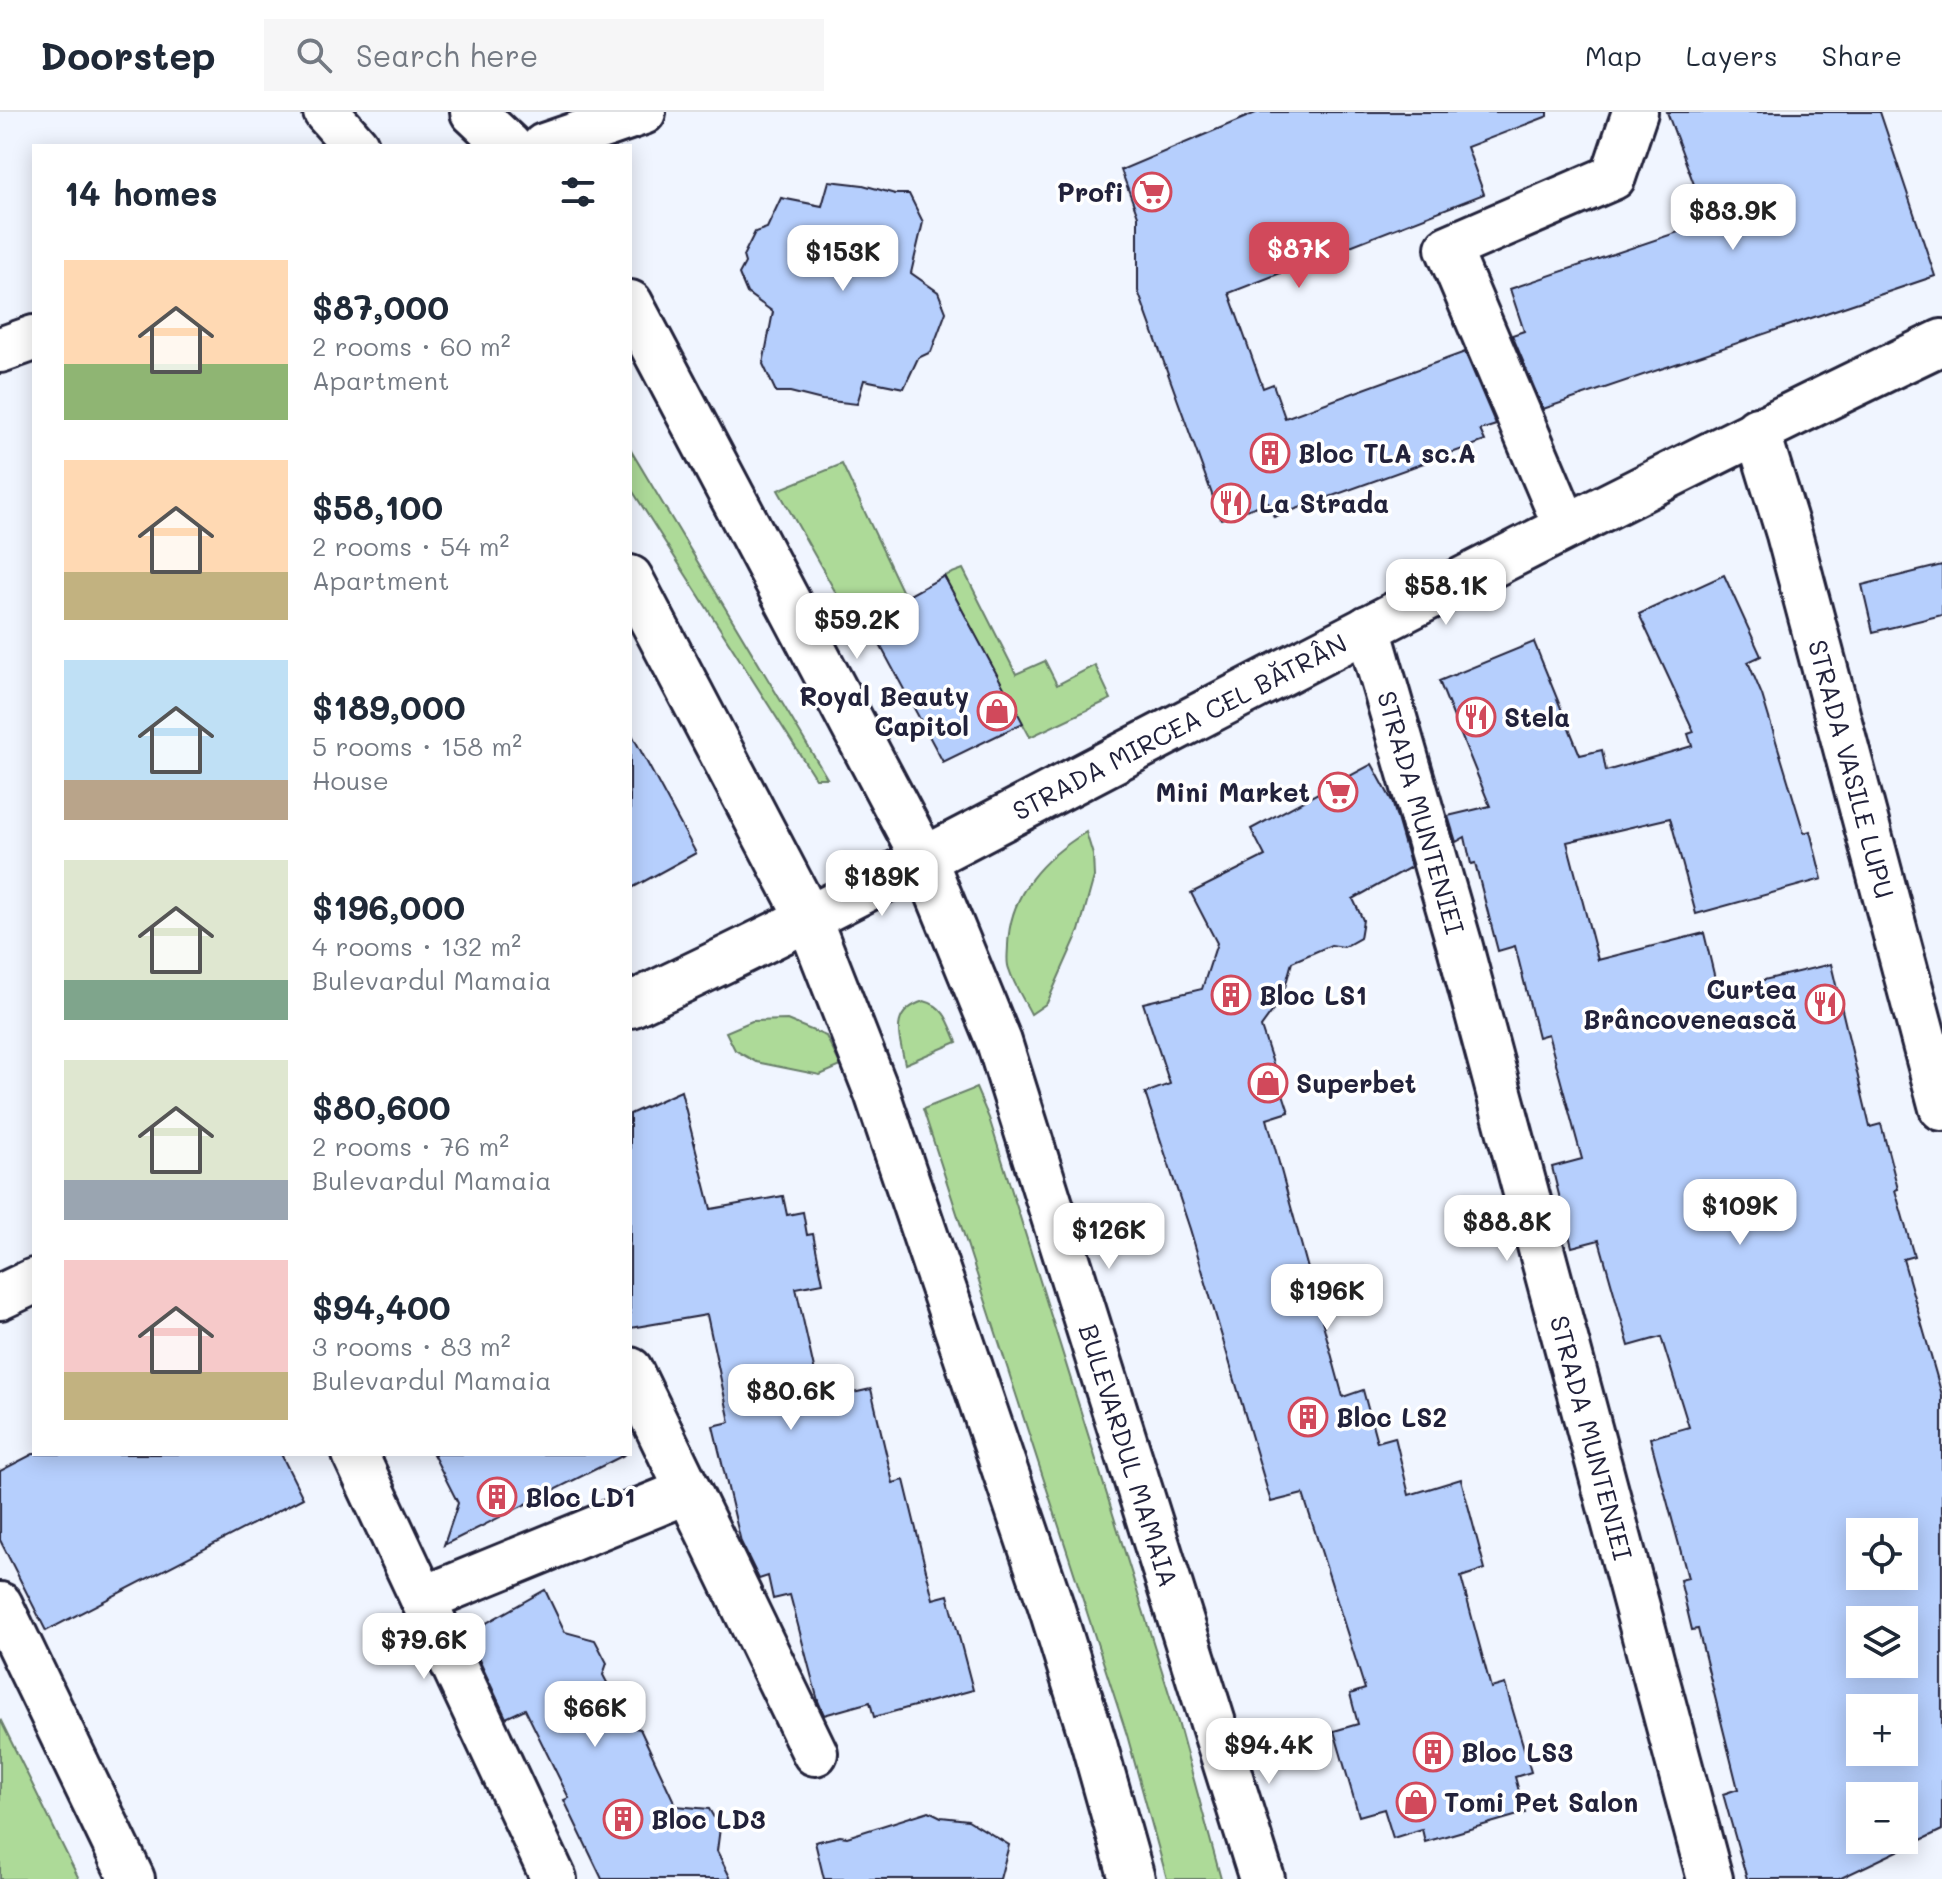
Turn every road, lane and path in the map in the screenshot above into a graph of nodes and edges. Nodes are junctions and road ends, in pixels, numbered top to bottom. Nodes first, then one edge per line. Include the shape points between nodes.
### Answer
1 (326, 112) edge
2 (473, 112) edge
3 (643, 112) edge
4 (1635, 112) edge
5 (354, 144) edge
6 (507, 144) edge
7 (550, 144) edge
8 (632, 307) edge
9 (32, 339) edge
10 (1942, 342) edge
11 (0, 350) edge
12 (1757, 430) junction
13 (1566, 527) junction
14 (632, 582) edge
15 (1368, 628) junction
16 (924, 859) junction
17 (808, 917) junction
18 (632, 1004) edge
19 (1942, 1108) edge
20 (32, 1282) edge
21 (0, 1297) edge
22 (632, 1374) edge
23 (356, 1456) edge
24 (688, 1491) junction
25 (423, 1599) junction
26 (0, 1605) edge
27 (815, 1753) dead end
28 (132, 1879) edge
29 (554, 1879) edge
30 (1132, 1879) edge
31 (1262, 1879) edge
32 (1710, 1879) edge

1 - 5 main road
2 - 6 main road
3 - 7 main road
4 - 13 main road via 1613,177 1448,248
8 - 16 main road, BULEVARDUL MAMAIA
9 - 11 main road
10 - 12 main road, STRADA MIRCEA CEL BĂTRÂN
12 - 13 main road, STRADA MIRCEA CEL BĂTRÂN
12 - 19 main road, STRADA VASILE LUPU
13 - 15 main road, STRADA MIRCEA CEL BĂTRÂN
14 - 17 main road
15 - 16 main road, STRADA MIRCEA CEL BĂTRÂN
15 - 32 main road, STRADA MUNTENIEI via 1459,943
16 - 17 main road, STRADA MIRCEA CEL BĂTRÂN
16 - 31 main road, BULEVARDUL MAMAIA via 1009,1066
17 - 18 main road, STRADA MIRCEA CEL BĂTRÂN
17 - 30 main road via 920,1215 1051,1606
20 - 21 main road
22 - 24 main road
23 - 25 main road
24 - 25 main road
24 - 27 main road
25 - 29 main road
26 - 28 main road

